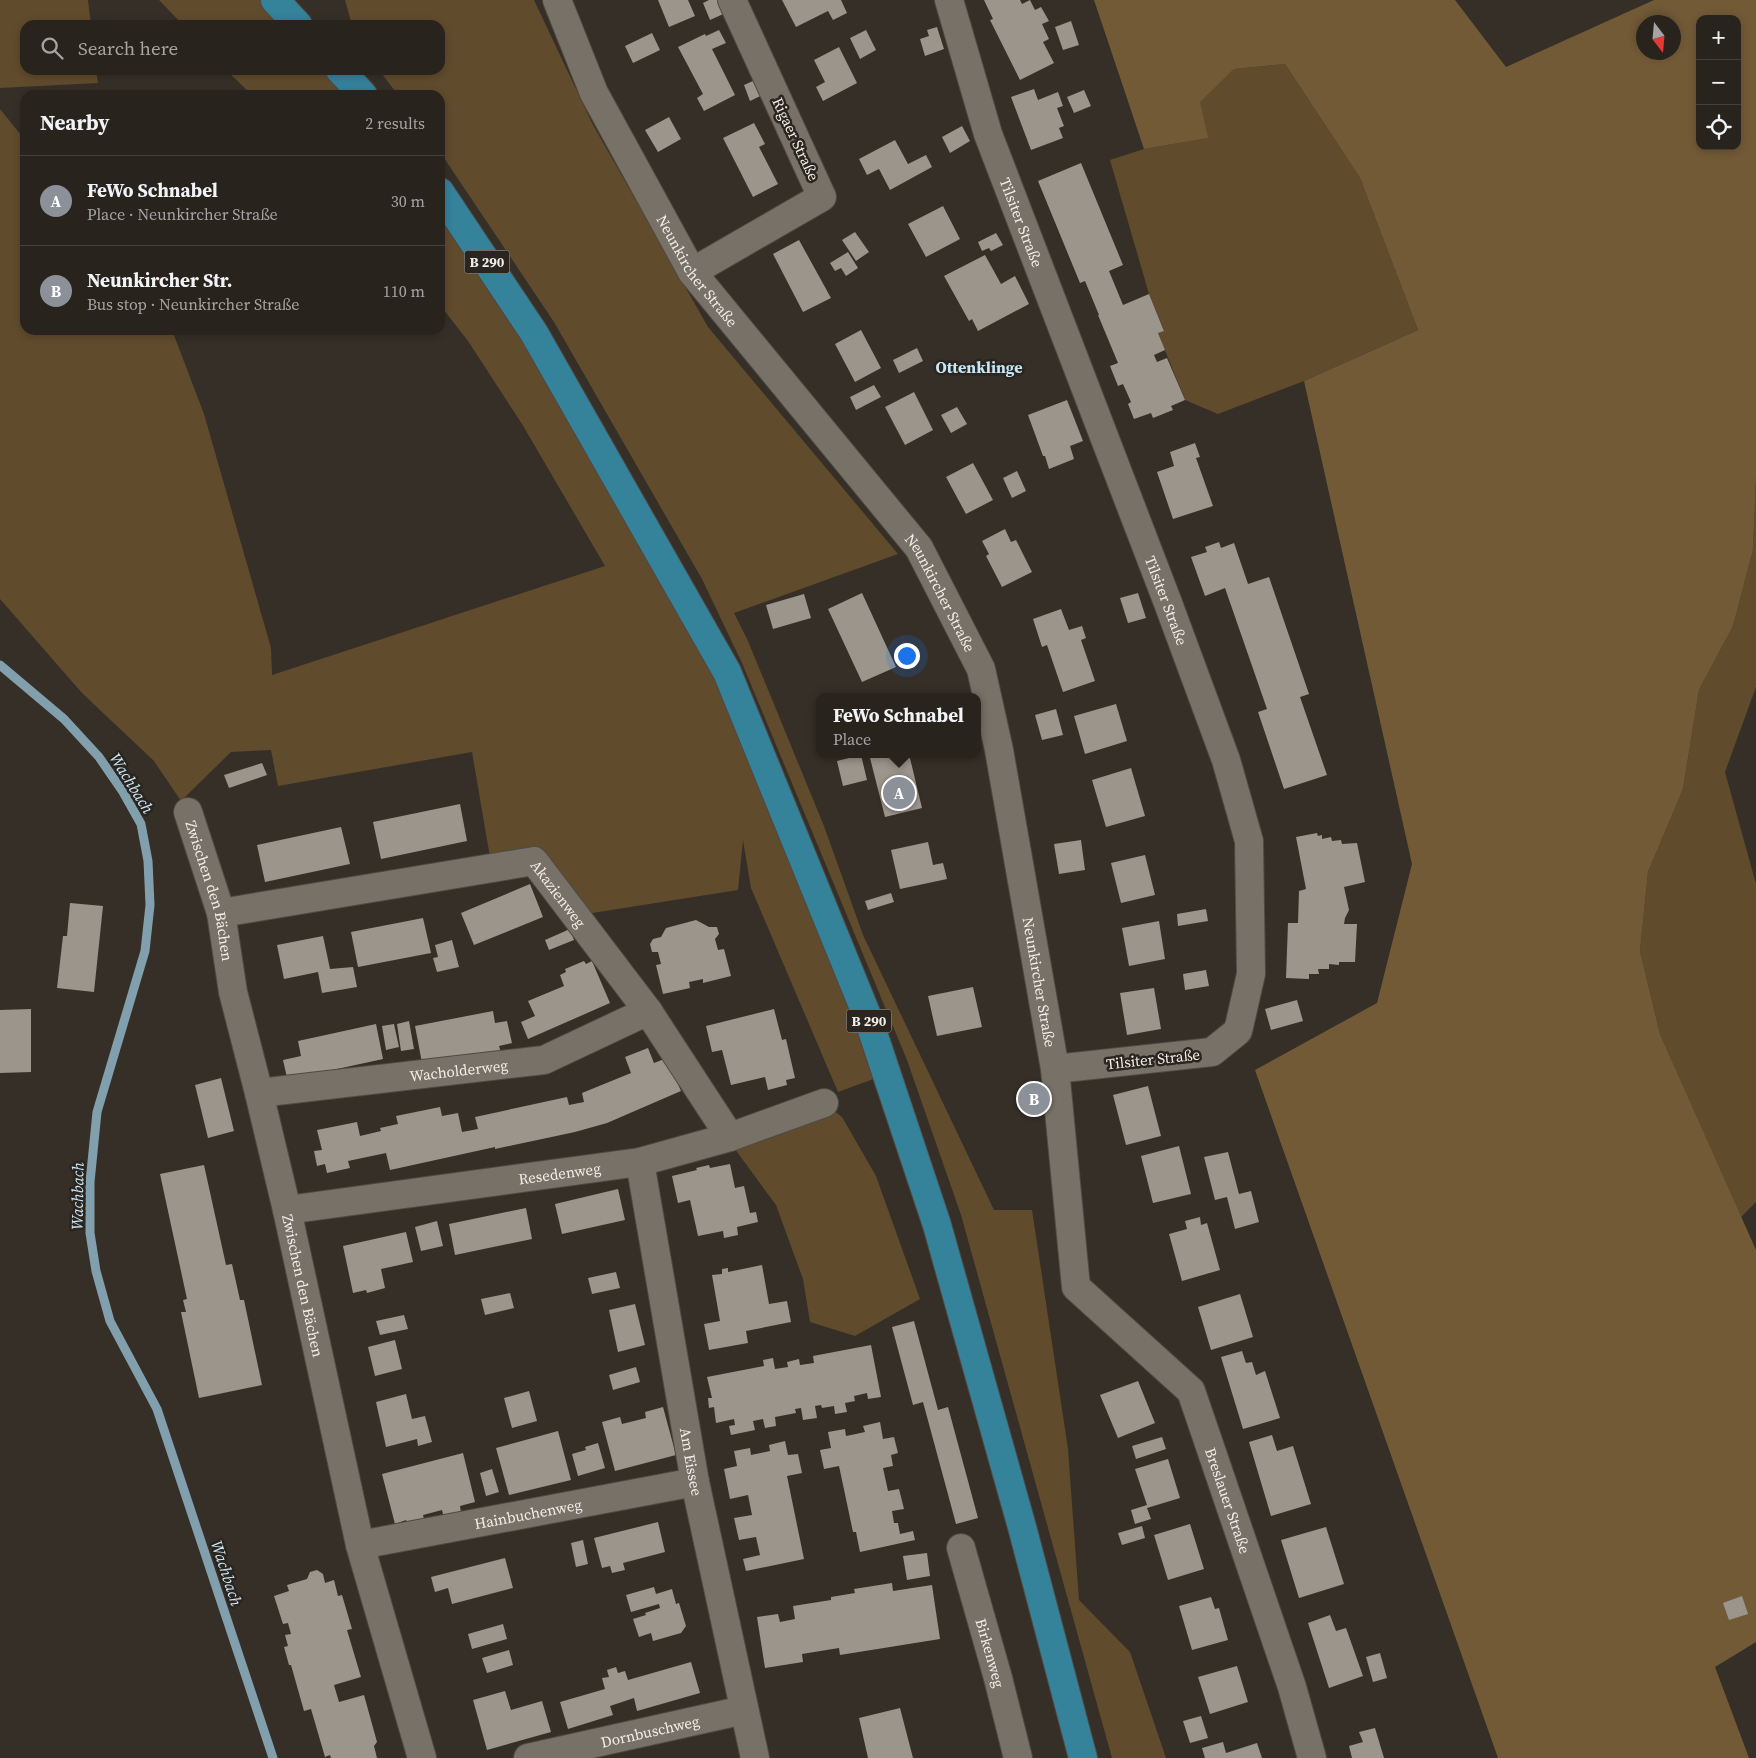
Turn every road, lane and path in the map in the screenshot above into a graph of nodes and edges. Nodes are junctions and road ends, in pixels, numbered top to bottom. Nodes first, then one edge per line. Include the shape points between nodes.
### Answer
1 (275, 0) edge
2 (557, 0) edge
3 (732, 0) edge
4 (949, 0) edge
5 (293, 20) edge
6 (345, 75) edge
7 (358, 90) edge
8 (445, 199) edge
9 (692, 272) junction
10 (188, 812) dead end
11 (221, 912) junction
12 (648, 1011) junction
13 (1055, 1069) junction
14 (260, 1093) junction
15 (824, 1103) dead end
16 (730, 1137) junction
17 (640, 1162) junction
18 (287, 1210) junction
19 (1076, 1287) joint
20 (695, 1482) junction
21 (360, 1545) junction
22 (960, 1548) dead end
23 (744, 1710) junction
24 (422, 1758) edge
25 (528, 1758) edge
26 (755, 1758) edge
27 (1018, 1758) edge
28 (1083, 1758) edge
29 (1312, 1758) edge

1 - 5 main road
2 - 9 street, Neunkircher Straße via 594,93
3 - 9 street, Rigaer Straße via 822,197
4 - 13 street, Tilsiter Straße via 988,134 1165,594 1226,760 1249,841 1251,974 1238,1031 1212,1052
6 - 7 main road
8 - 28 main road, B 290 via 534,332 727,672 742,708 868,1018 938,1225
9 - 13 street, Neunkircher Straße via 918,548 980,669 999,750
10 - 11 street, Zwischen den Bächen
11 - 12 street, Akazienweg via 534,861
11 - 14 street, Zwischen den Bächen via 233,992
12 - 14 street, Wacholderweg via 544,1060
12 - 16 street, Akazienweg
13 - 19 street, Neunkircher Straße
14 - 18 street, Zwischen den Bächen
15 - 16 street, Resedenweg
16 - 17 street, Resedenweg
17 - 18 street, Resedenweg
17 - 20 street, Am Eissee
18 - 21 street, Zwischen den Bächen
19 - 29 street, Breslauer Straße via 1191,1391 1292,1687
20 - 21 street, Hainbuchenweg
20 - 23 street, Am Eissee
21 - 24 street, Zwischen den Bächen
22 - 27 street, Birkenweg
23 - 25 street, Dornbuschweg
23 - 26 street, Am Eissee

